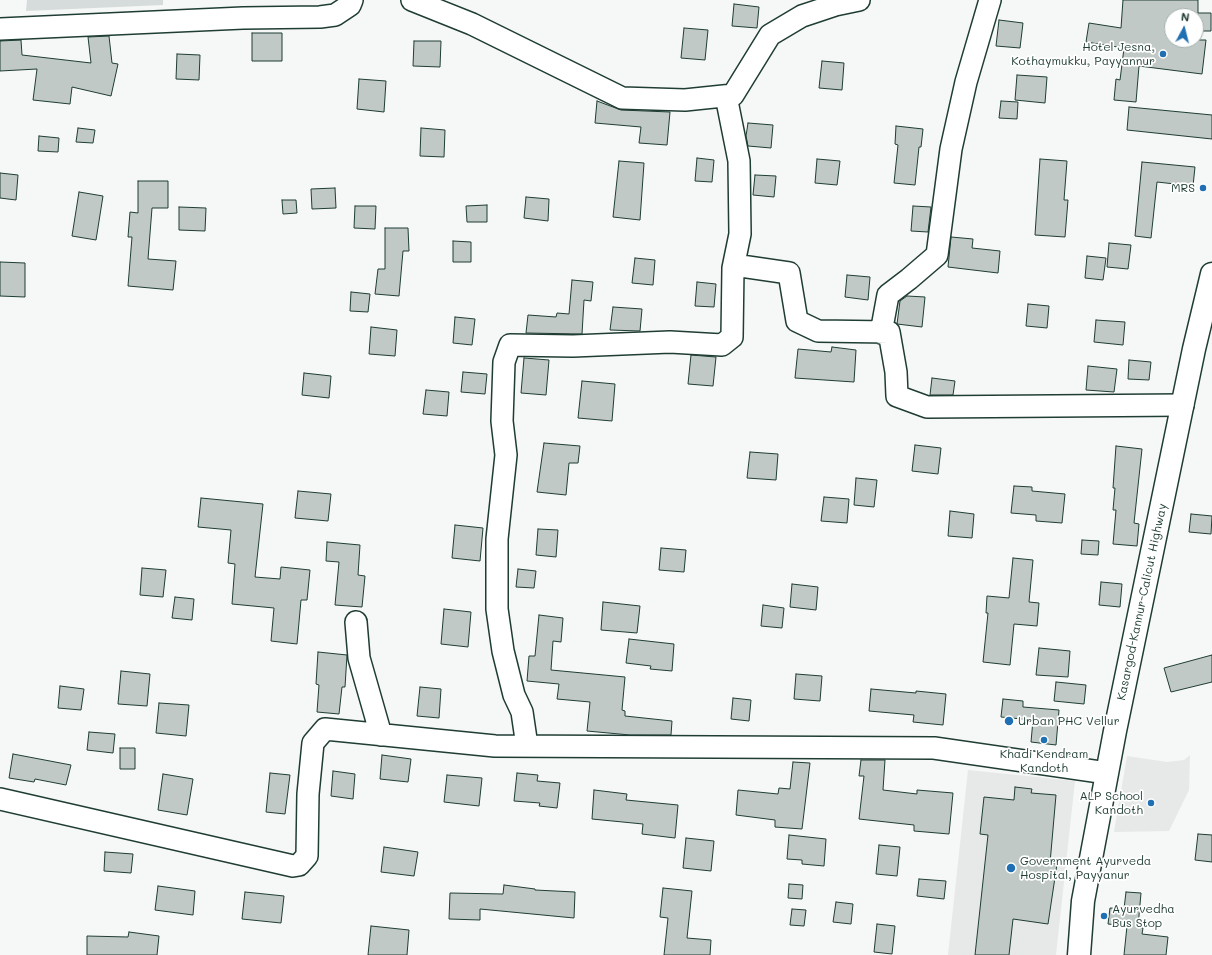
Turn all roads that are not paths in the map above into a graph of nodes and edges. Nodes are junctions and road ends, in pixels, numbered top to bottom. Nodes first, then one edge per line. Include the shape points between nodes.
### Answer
1 (352, 0) edge
2 (412, 0) edge
3 (860, 0) edge
4 (990, 0) edge
5 (0, 30) edge
6 (726, 96) junction
7 (734, 265) junction
8 (1212, 274) edge
9 (881, 333) junction
10 (1182, 405) junction
11 (356, 622) dead end
12 (381, 735) junction
13 (527, 746) junction
14 (1107, 773) junction
15 (0, 799) edge
16 (1079, 955) edge

1 - 5 street via 350,5 335,15 320,17
2 - 6 street via 472,24 622,98 686,100
3 - 6 street via 802,16 770,35 733,95
4 - 9 street via 966,82 951,149 937,255 888,295
6 - 7 street via 739,161 740,234
7 - 9 street via 789,273 797,321 818,331 853,330
7 - 13 street via 732,337 722,345 670,342 573,346 510,345 504,362 502,421 506,455 497,539 497,609 503,651 514,695 522,712
8 - 10 highway, Kasargod-Kannur-Calicut Highway
9 - 10 street via 889,332 897,396 927,406
10 - 14 highway, Kasargod-Kannur-Calicut Highway
11 - 12 street via 359,658
12 - 13 street via 495,746
12 - 15 street via 325,729 313,743 308,794 307,856 299,865 293,866
13 - 14 street via 934,748
14 - 16 highway, Kasargod-Kannur-Calicut Highway via 1083,901

